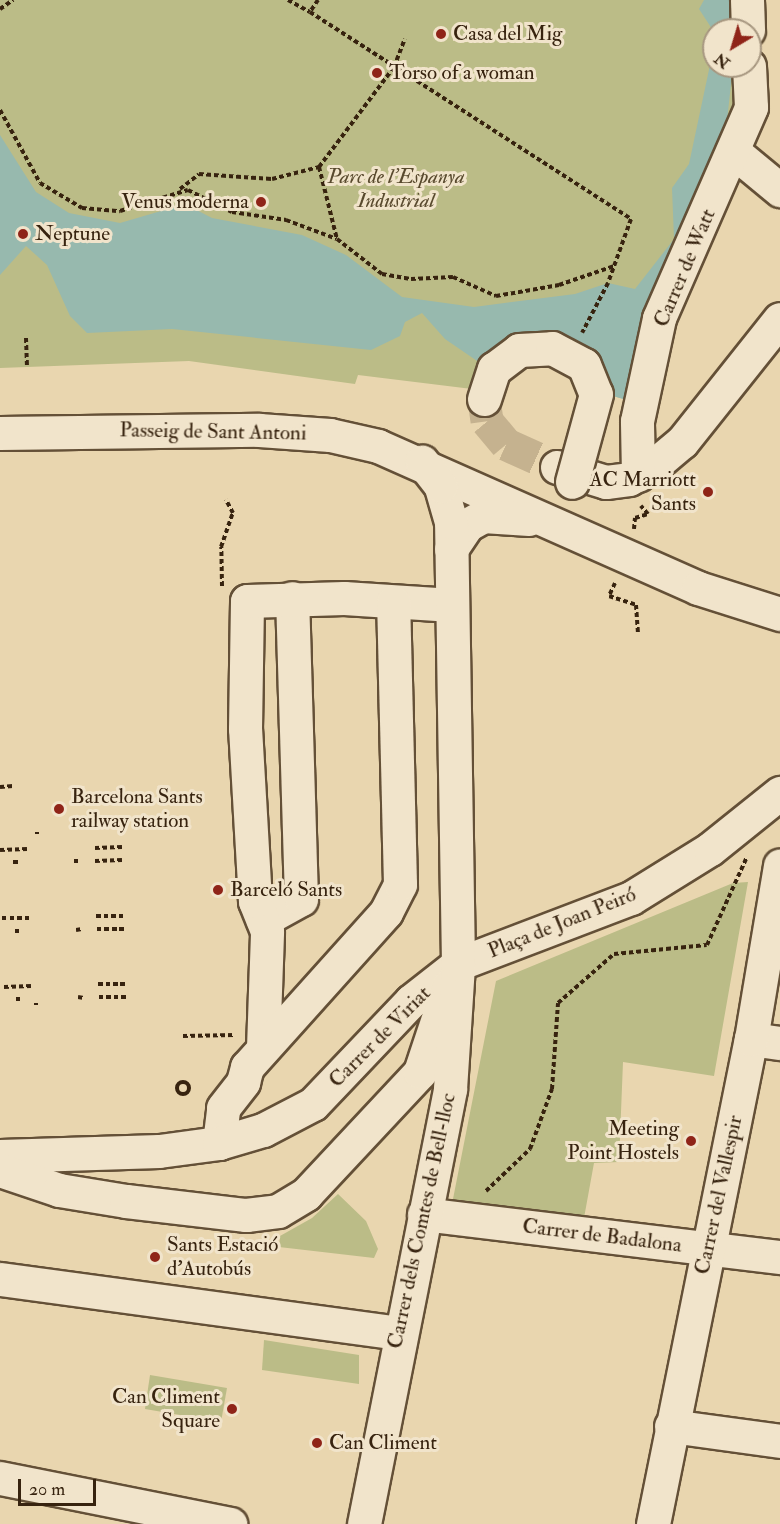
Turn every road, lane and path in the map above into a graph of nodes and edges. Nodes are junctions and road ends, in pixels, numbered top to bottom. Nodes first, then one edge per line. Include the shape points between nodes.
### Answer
1 (13, 0) edge
2 (288, 0) edge
3 (318, 0) edge
4 (747, 0) edge
5 (0, 9) edge
6 (310, 12) junction
7 (748, 18) edge
8 (405, 39) dead end
9 (394, 67) junction
10 (750, 78) edge
11 (0, 110) edge
12 (734, 152) junction
13 (319, 166) junction
14 (180, 189) junction
15 (780, 190) edge
16 (338, 239) junction
17 (615, 265) junction
18 (780, 319) edge
19 (26, 338) dead end
20 (577, 344) dead end
21 (27, 367) dead end
22 (484, 399) tunnel mouth
23 (0, 433) edge
24 (422, 462) junction
25 (573, 475) junction
26 (638, 475) junction
27 (472, 484) junction
28 (226, 500) dead end
29 (557, 524) junction
30 (451, 535) junction
31 (615, 583) dead end
32 (222, 596) dead end
33 (292, 598) junction
34 (393, 602) junction
35 (452, 605) junction
36 (780, 614) edge
37 (638, 635) dead end
38 (13, 786) dead end
39 (0, 787) edge
40 (780, 793) edge
41 (122, 847) dead end
42 (95, 848) dead end
43 (27, 849) dead end
44 (0, 850) edge
45 (748, 857) dead end
46 (122, 860) dead end
47 (74, 861) dead end
48 (80, 861) dead end
49 (95, 861) dead end
50 (13, 862) dead end
51 (19, 862) dead end
52 (780, 865) edge
53 (96, 916) dead end
54 (124, 916) dead end
55 (2, 918) dead end
56 (29, 918) dead end
57 (263, 920) junction
58 (82, 929) dead end
59 (97, 929) dead end
60 (124, 929) dead end
61 (76, 930) dead end
62 (15, 931) dead end
63 (21, 931) dead end
64 (458, 964) junction
65 (98, 984) dead end
66 (126, 984) dead end
67 (31, 986) dead end
68 (4, 987) dead end
69 (126, 996) dead end
70 (99, 997) dead end
71 (78, 998) dead end
72 (84, 998) dead end
73 (16, 999) dead end
74 (22, 999) dead end
75 (183, 1036) dead end
76 (250, 1041) junction
77 (766, 1041) edge
78 (192, 1076) dead end
79 (192, 1084) junction
80 (219, 1143) junction
81 (0, 1156) edge
82 (0, 1170) edge
83 (474, 1194) dead end
84 (424, 1214) junction
85 (708, 1249) junction
86 (780, 1257) edge
87 (0, 1279) edge
88 (398, 1333) junction
89 (671, 1426) junction
90 (780, 1441) edge
91 (0, 1478) edge
92 (230, 1524) edge
93 (364, 1524) edge
94 (653, 1524) edge

1 - 5 path
2 - 6 path
3 - 6 path
4 - 7 street
6 - 9 path
8 - 9 path
9 - 13 path
9 - 17 path via 631,219
10 - 12 street, Carrer de Watt via 751,107
11 - 14 path via 33,174 72,204 120,211
12 - 15 street
12 - 26 street, Carrer de Watt via 660,318 637,421
13 - 14 path via 272,179 199,174
13 - 16 path
14 - 16 path via 232,212 286,220
16 - 17 path via 382,274 411,279 449,276 496,296 560,285
17 - 20 path
18 - 26 street via 682,442
19 - 21 path
22 - 25 street, bridge via 494,369 519,350 552,348 584,365 596,394
23 - 24 street, Passeig de Sant Antoni via 260,430 330,435
24 - 27 street, Passeig de Sant Antoni
24 - 30 street via 441,486
25 - 26 street via 606,482
25 - 29 street
27 - 29 street, Passeig de Sant Antoni
27 - 30 street
28 - 32 path via 233,513 221,547
29 - 30 street, Passeig de Sant Antoni via 483,516
29 - 36 street, Passeig de Sant Antoni via 698,588
30 - 35 street
31 - 37 path via 609,596 636,605
33 - 34 street
33 - 57 street via 301,899
33 - 57 street via 248,598 246,606 244,729 255,901
34 - 35 street
34 - 76 street via 400,884 386,912
35 - 64 street, Carrer dels Comtes de Bell-lloc
38 - 39 path
40 - 64 street, Plaça de Joan Peiró via 710,849 630,898
41 - 42 path
43 - 44 path
45 - 83 path via 707,945 614,954 558,1003 552,1089 530,1149 485,1192
46 - 49 path
47 - 48 path
50 - 51 path
52 - 77 street, Carrer del Vallespir
53 - 54 path
55 - 56 path
57 - 76 street
58 - 61 path
59 - 60 path
62 - 63 path
64 - 80 street, Carrer de Viriat via 411,1001 313,1104 263,1130
64 - 82 street, Carrer de Viriat via 432,1023 420,1072 289,1206 246,1215 137,1202 59,1190
64 - 84 street, Carrer dels Comtes de Bell-lloc via 450,1089
65 - 66 path
67 - 68 path
69 - 70 path
71 - 72 path
73 - 74 path
75 - 76 path
76 - 80 street via 223,1108
77 - 85 street, Carrer del Vallespir
78 - 79 path
79 - 79 path via 174,1084 174,1091 192,1091
80 - 81 street, Carrer de Viriat via 130,1153
84 - 85 street, Carrer de Badalona
84 - 88 street, Carrer dels Comtes de Bell-lloc
85 - 86 street, Carrer de Badalona
85 - 89 street, Carrer del Vallespir
87 - 88 street
88 - 93 street, Carrer dels Comtes de Bell-lloc
89 - 90 street
89 - 94 street, Carrer del Vallespir
91 - 92 street

